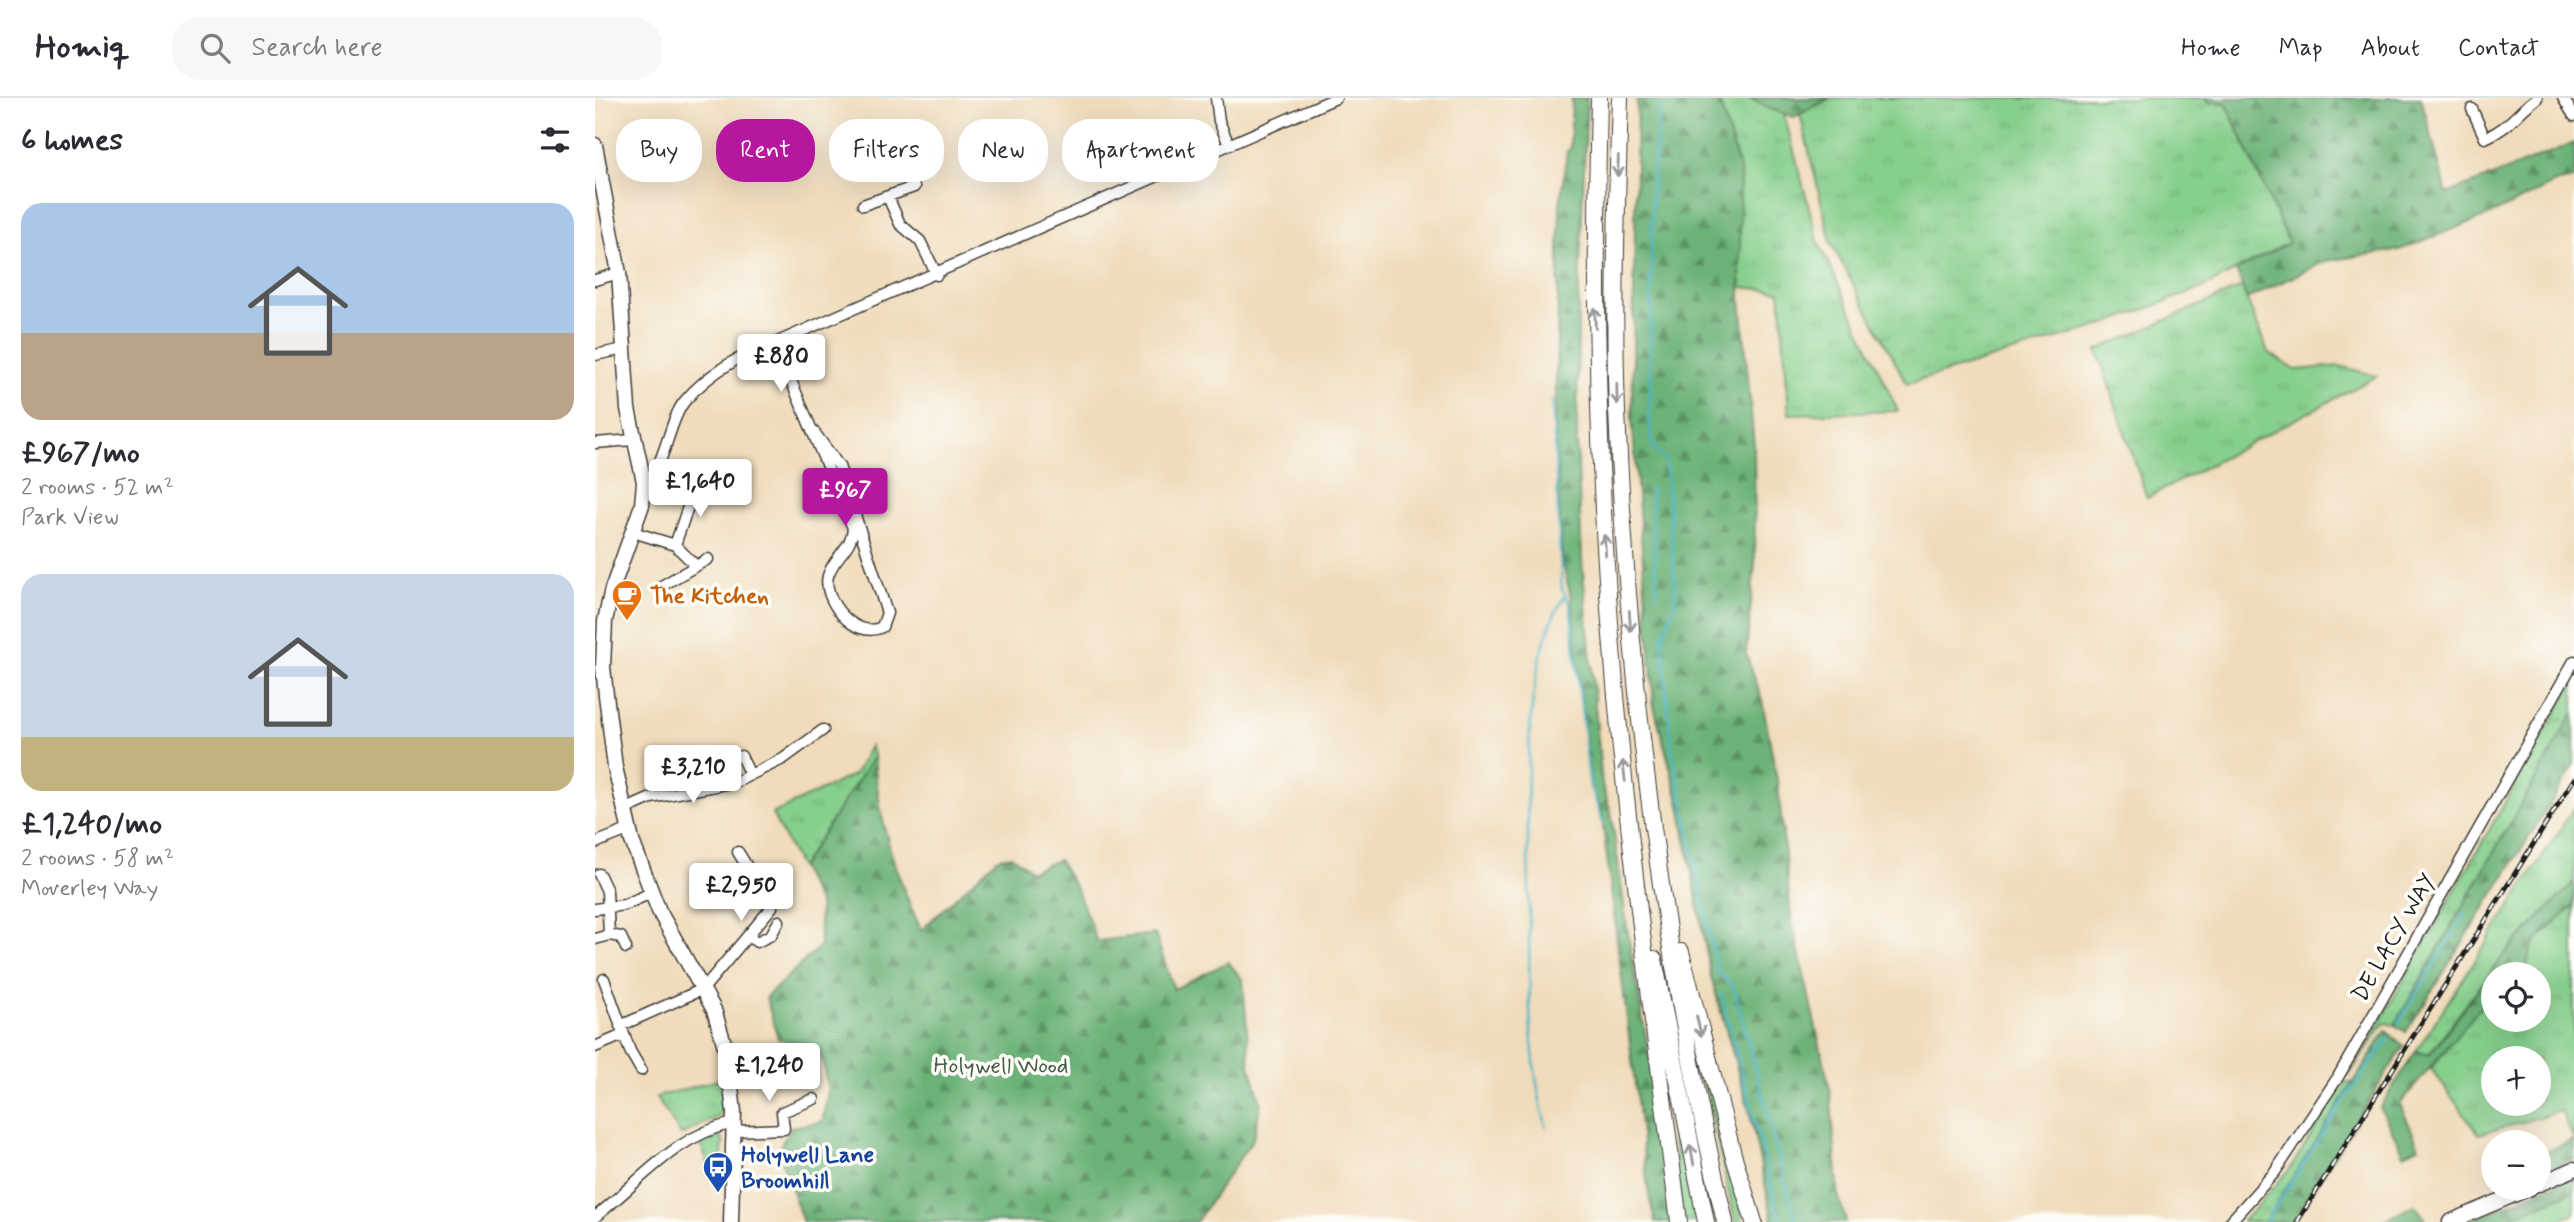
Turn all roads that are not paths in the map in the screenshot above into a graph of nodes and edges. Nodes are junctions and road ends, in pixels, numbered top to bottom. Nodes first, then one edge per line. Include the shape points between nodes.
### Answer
1 (1216, 98) edge
2 (1336, 98) edge
3 (1599, 98) edge
4 (1620, 98) edge
5 (2537, 98) edge
6 (2563, 98) edge
7 (2472, 109) dead end
8 (2574, 116) edge
9 (595, 145) edge
10 (1229, 145) junction
11 (596, 164) edge
12 (914, 187) dead end
13 (888, 197) junction
14 (863, 205) dead end
15 (619, 273) junction
16 (937, 275) junction
17 (595, 280) edge
18 (776, 345) junction
19 (624, 349) junction
20 (595, 355) edge
21 (814, 432) junction
22 (633, 440) junction
23 (595, 443) edge
24 (643, 477) junction
25 (729, 499) dead end
26 (633, 531) junction
27 (675, 545) junction
28 (708, 559) dead end
29 (696, 566) junction
30 (658, 588) dead end
31 (600, 620) edge
32 (2574, 661) edge
33 (823, 730) dead end
34 (741, 756) dead end
35 (750, 775) junction
36 (624, 810) junction
37 (628, 830) junction
38 (1632, 839) junction
39 (1654, 841) junction
40 (595, 843) edge
41 (738, 852) dead end
42 (599, 874) dead end
43 (651, 893) junction
44 (601, 909) edge
45 (779, 921) dead end
46 (609, 935) junction
47 (749, 937) junction
48 (595, 939) edge
49 (626, 948) dead end
50 (604, 979) dead end
51 (703, 989) junction
52 (622, 1031) junction
53 (595, 1046) edge
54 (641, 1070) dead end
55 (814, 1099) dead end
56 (734, 1127) junction
57 (2574, 1170) edge
58 (2551, 1179) edge
59 (2502, 1200) edge
60 (595, 1217) edge
61 (599, 1222) edge
62 (731, 1222) edge
63 (1679, 1222) edge
64 (1706, 1222) edge
65 (1724, 1222) edge
66 (1754, 1222) edge
67 (2230, 1222) edge
68 (2451, 1222) edge

1 - 10 street
2 - 10 street
38 -> 3 highway via 1612,648 1598,406 1594,266
4 -> 39 highway via 1615,246 1617,409 1633,652
5 - 7 street via 2518,112 2505,130 2485,138
6 - 8 street
9 - 11 main road
10 - 16 street
11 - 15 main road
12 - 13 street
13 - 14 street
13 - 16 street via 900,224 920,241
15 - 17 street
15 - 19 main road
16 - 18 street
18 - 21 street
18 - 24 street via 717,371 684,401 654,475
19 - 20 street
19 - 22 main road
21 - 21 street via 839,466 887,613 882,627 872,632 851,625 827,586 832,564 852,540 853,528
22 - 23 street
22 - 24 main road
24 - 26 main road via 642,505
25 - 27 street via 699,488 693,492
26 - 27 street
26 - 31 main road
27 - 29 street
28 - 29 street
29 - 30 street
31 - 36 main road
32 - 67 street, DE LACY WAY via 2338,1077 2276,1171
33 - 35 street via 783,759
34 - 35 street
35 - 36 street via 736,782 651,798
36 - 37 main road
37 - 40 street
37 - 43 main road
38 - 63 highway
64 -> 38 highway
39 - 65 highway via 1682,1017
39 -> 66 highway
41 - 47 street via 772,907
42 - 44 street via 607,891
43 - 44 street
43 - 51 main road
44 - 46 street
45 - 47 street via 763,941
46 - 48 street
46 - 49 street via 621,937
47 - 51 street
50 - 52 street
51 - 52 street
51 - 56 main road via 727,1053
52 - 53 street
52 - 54 street
55 - 56 street via 782,1112 784,1129
56 - 60 street via 704,1131 681,1143
56 - 62 main road
57 - 58 main road
59 - 68 main road
60 - 61 street

